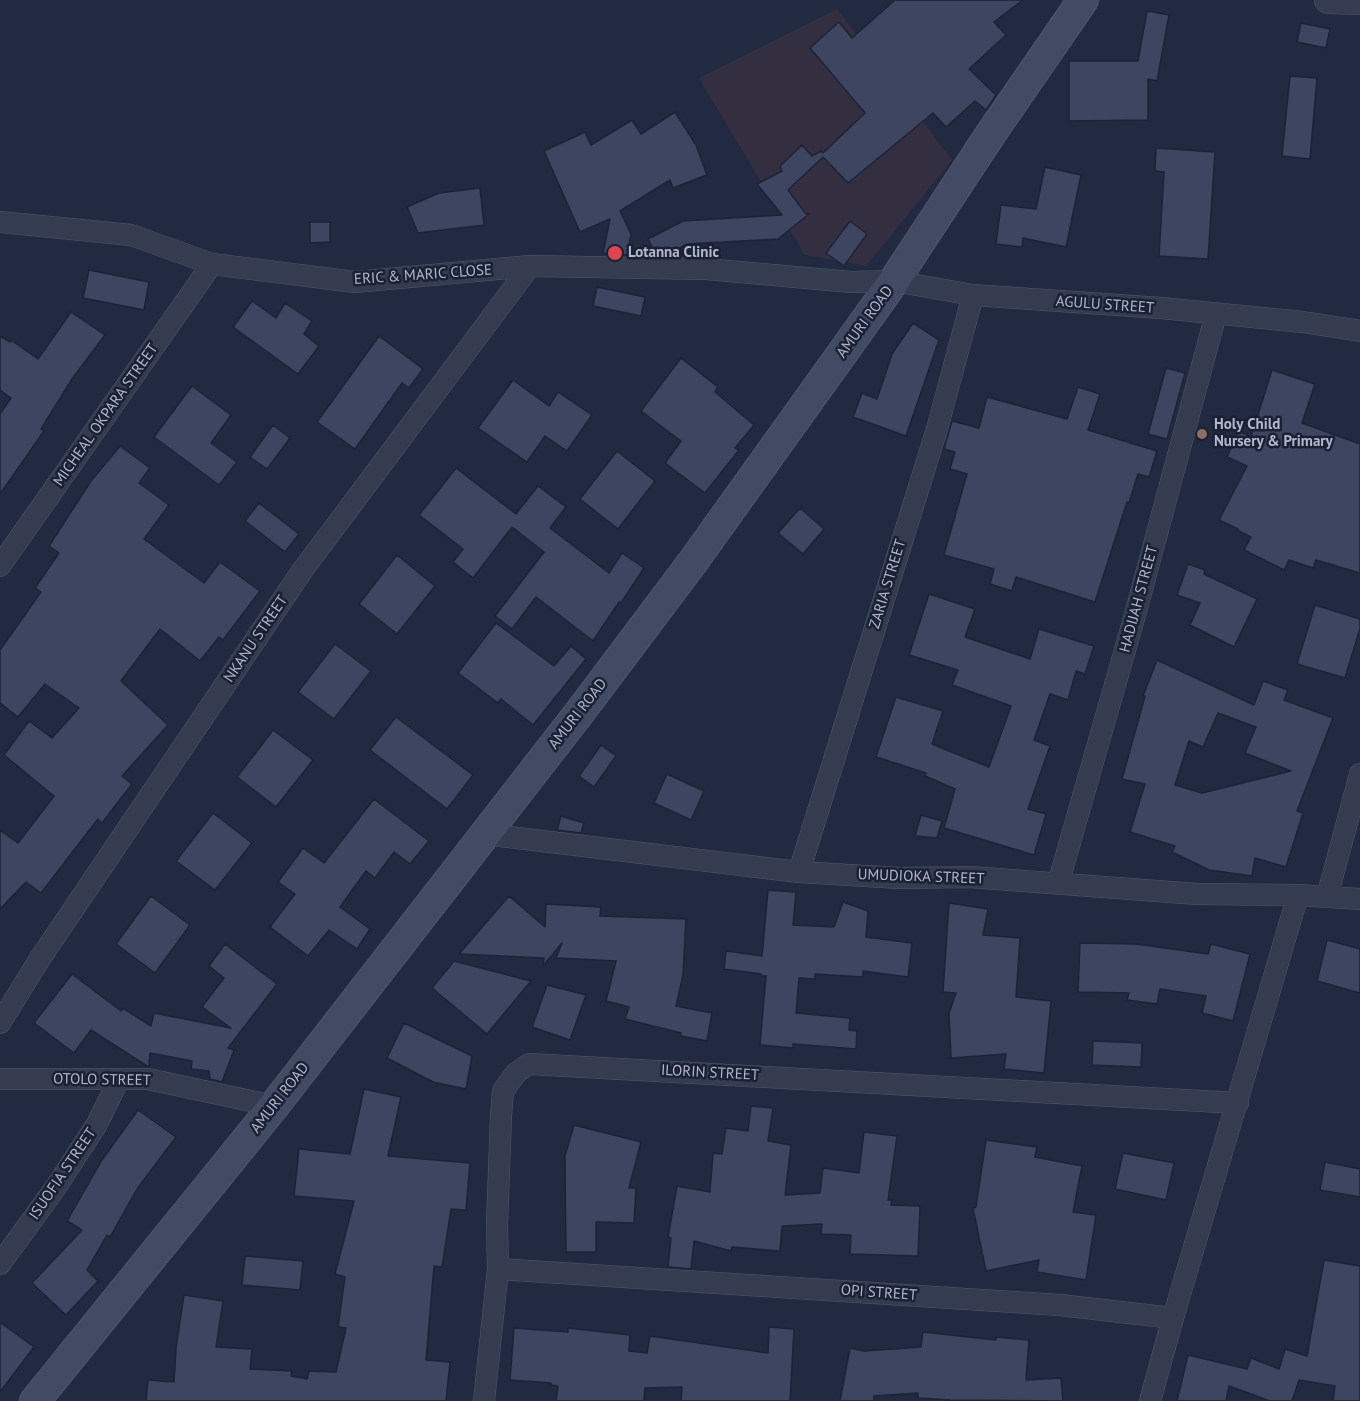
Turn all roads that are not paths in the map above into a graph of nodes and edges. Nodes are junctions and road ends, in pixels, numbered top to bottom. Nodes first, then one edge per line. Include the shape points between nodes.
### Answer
1 (1083, 0) edge
2 (1328, 0) edge
3 (1360, 1) edge
4 (0, 222) edge
5 (212, 264) junction
6 (530, 266) junction
7 (894, 281) junction
8 (851, 282) joint
9 (973, 295) junction
10 (1216, 314) junction
11 (1360, 331) edge
12 (0, 566) edge
13 (1360, 774) edge
14 (484, 834) junction
15 (799, 872) junction
16 (1058, 884) junction
17 (1298, 895) junction
18 (1327, 897) junction
19 (1360, 899) edge
20 (0, 1023) edge
21 (0, 1079) edge
22 (119, 1079) junction
23 (1238, 1103) junction
24 (274, 1106) junction
25 (0, 1264) edge
26 (498, 1269) junction
27 (1173, 1318) junction
28 (35, 1401) edge
29 (484, 1401) edge
30 (1150, 1401) edge

1 - 7 main road, AMURI ROAD
2 - 3 street
4 - 5 street, ERIC & MARIC CLOSE via 131,235
5 - 6 street, ERIC & MARIC CLOSE via 355,282
5 - 12 street, MICHEAL OKPARA STREET
6 - 8 street, ERIC & MARIC CLOSE via 706,269
6 - 20 street, NKANU STREET via 302,571
7 - 8 street, AGULU STREET
7 - 9 street, AGULU STREET
7 - 14 main road, AMURI ROAD via 686,572
9 - 10 street, AGULU STREET
9 - 15 street, ZARIA STREET via 937,429
10 - 11 street, AGULU STREET
10 - 16 street, HADIJAH STREET
13 - 18 street
14 - 15 street, UMUDIOKA STREET
14 - 24 main road, AMURI ROAD
15 - 16 street, UMUDIOKA STREET
16 - 17 street, UMUDIOKA STREET via 1197,894
17 - 18 street, UMUDIOKA STREET
17 - 23 street
18 - 19 street, UMUDIOKA STREET
21 - 22 street, OTOLO STREET
22 - 24 street, OTOLO STREET via 148,1079
22 - 25 street, ISUOFIA STREET via 97,1124
23 - 26 street, ILORIN STREET via 529,1064 516,1073 503,1091
23 - 27 street
24 - 28 main road, AMURI ROAD
26 - 27 street, OPI STREET via 1060,1305
26 - 29 street, ILORIN STREET
27 - 30 street

